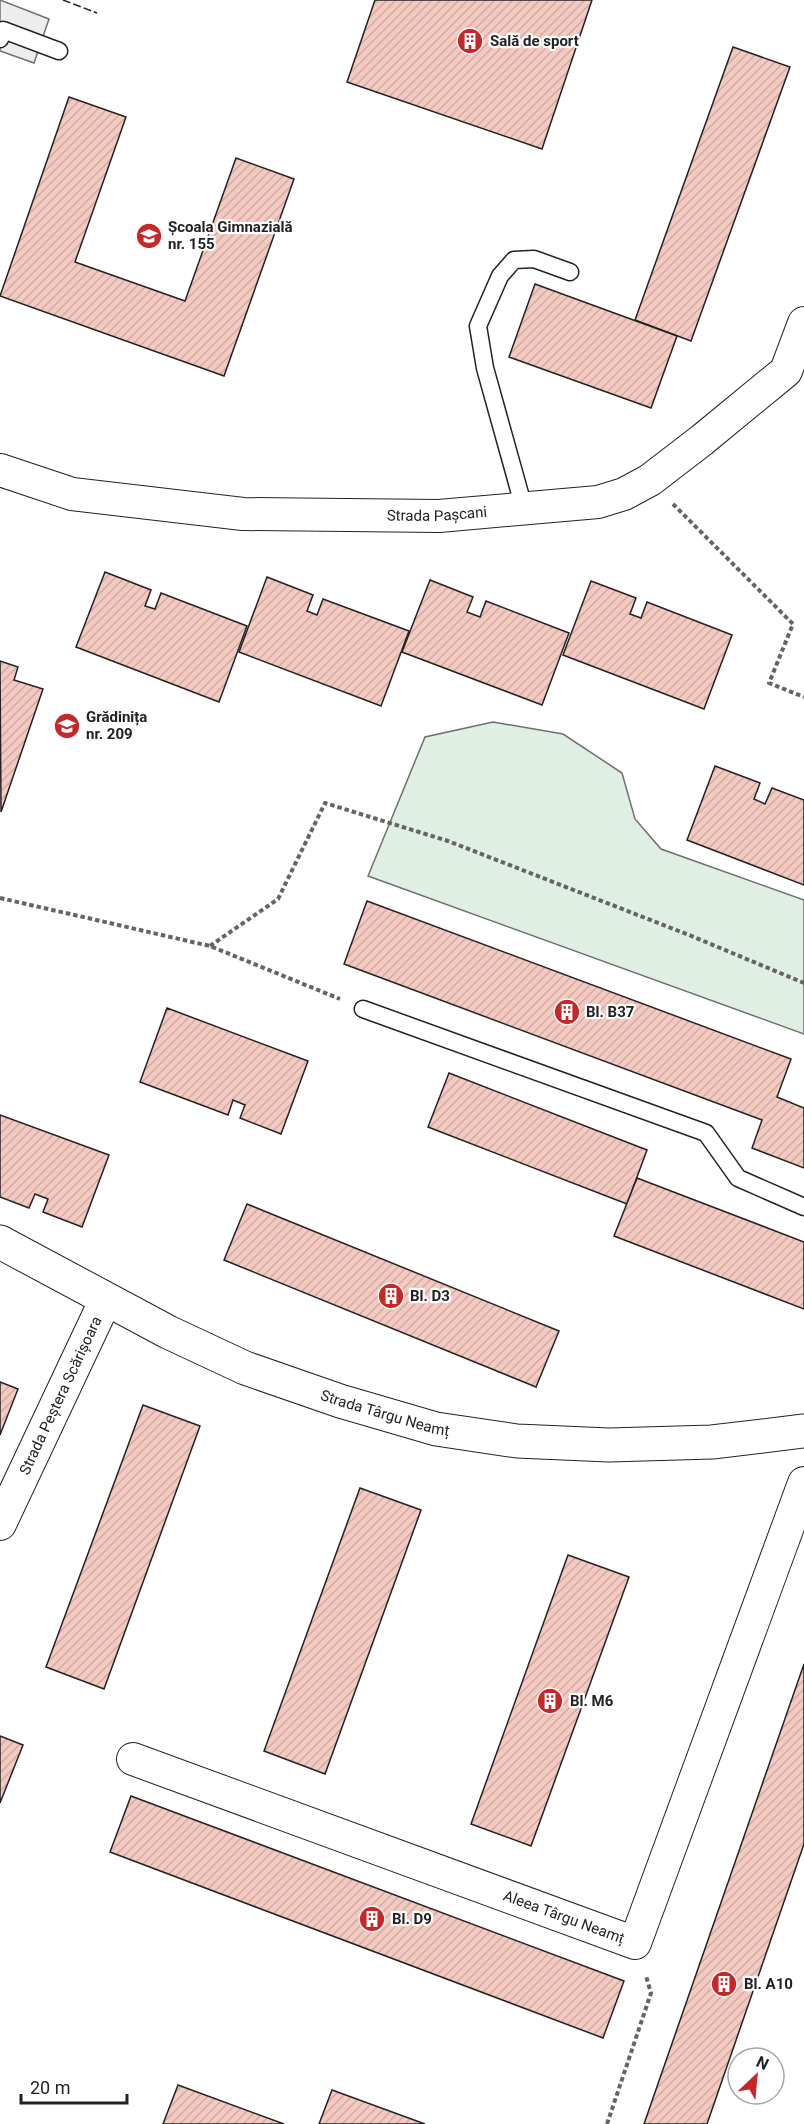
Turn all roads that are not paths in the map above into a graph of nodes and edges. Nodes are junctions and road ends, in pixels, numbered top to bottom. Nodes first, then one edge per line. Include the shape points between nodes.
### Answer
1 (1, 32) edge
2 (58, 51) dead end
3 (570, 272) dead end
4 (804, 323) edge
5 (795, 368) edge
6 (0, 470) edge
7 (524, 508) junction
8 (363, 1008) road end
9 (804, 1207) edge
10 (0, 1242) edge
11 (106, 1299) junction
12 (804, 1431) edge
13 (804, 1484) edge
14 (7, 1493) edge
15 (0, 1524) edge
16 (133, 1759) dead end

1 - 2 lane
3 - 7 lane via 534,260 514,260 500,276 478,326 484,368
4 - 5 street, Strada Pașcani
5 - 7 street, Strada Pașcani via 650,480 624,494 598,502
6 - 7 street, Strada Pașcani via 72,494 243,514 439,516
8 - 9 lane via 706,1133 738,1178
10 - 11 street, Strada Târgu Neamț
11 - 12 street, Strada Târgu Neamț via 245,1368 436,1429 517,1442 609,1445 712,1442
11 - 14 street, Strada Peștera Scărișoara
13 - 16 street, Aleea Târgu Neamț via 635,1943
14 - 15 street, Strada Peștera Scărișoara

